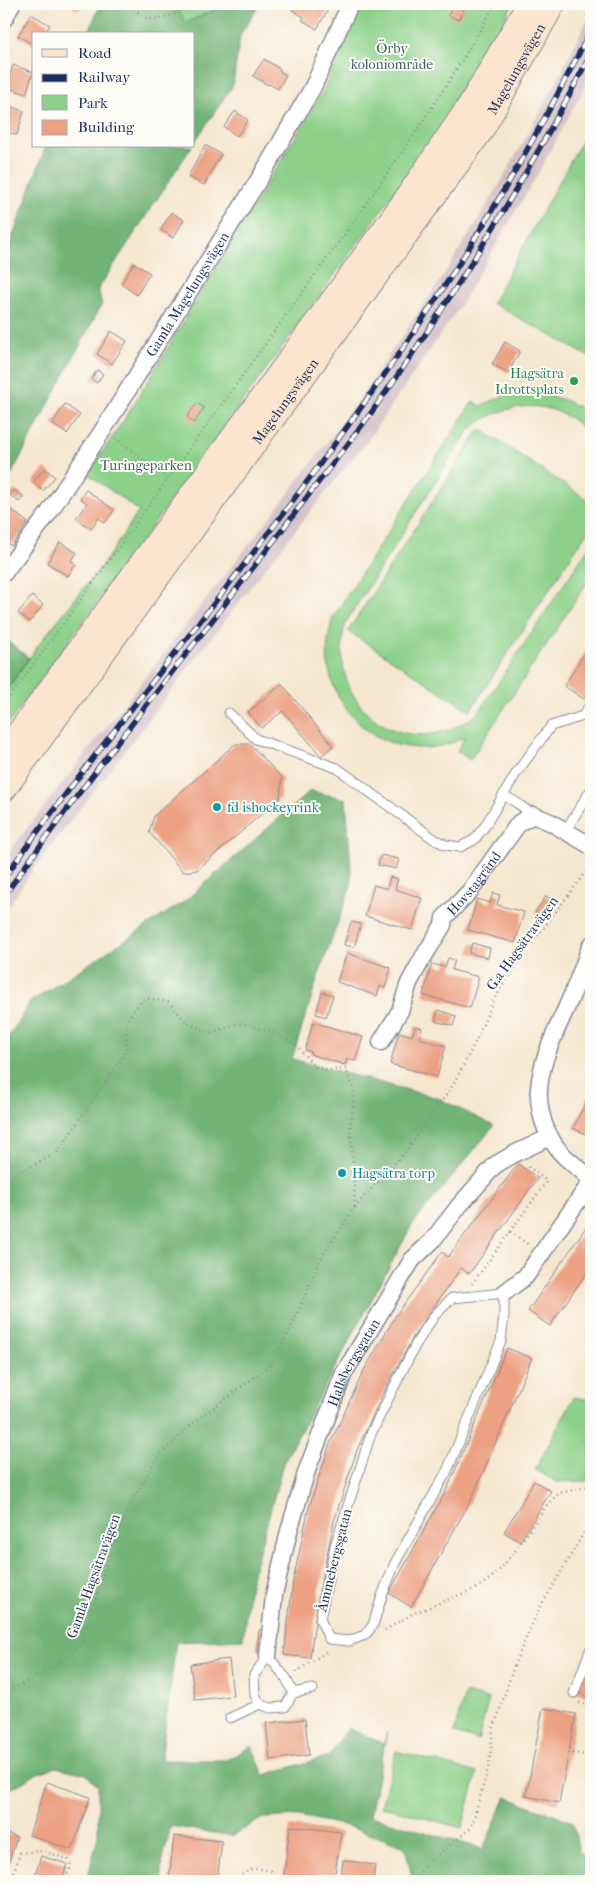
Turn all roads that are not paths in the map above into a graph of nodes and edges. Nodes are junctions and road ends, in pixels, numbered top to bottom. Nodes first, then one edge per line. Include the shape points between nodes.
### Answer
1 (12, 4) edge
2 (350, 4) edge
3 (529, 4) edge
4 (553, 4) edge
5 (4, 19) edge
6 (4, 573) edge
7 (591, 704) edge
8 (229, 713) dead end
9 (4, 753) edge
10 (4, 789) edge
11 (591, 790) edge
12 (503, 795) junction
13 (533, 815) junction
14 (566, 831) junction
15 (591, 846) edge
16 (591, 945) edge
17 (381, 1042) dead end
18 (547, 1129) junction
19 (591, 1181) edge
20 (504, 1293) junction
21 (591, 1648) edge
22 (268, 1656) junction
23 (313, 1689) dead end
24 (293, 1693) junction
25 (574, 1693) dead end
26 (260, 1704) junction
27 (230, 1718) dead end

1 - 5 street
2 - 6 street, Gamla Magelungsvägen via 313,87 103,430 48,514
3 - 9 main road, Magelungsvägen via 470,106 404,202
4 - 10 main road, Magelungsvägen via 482,131
7 - 12 lane via 583,716 551,726
8 - 12 lane via 256,739 337,768 446,845 460,846 474,840
11 - 14 lane
12 - 13 lane
13 - 14 street
13 - 17 street, Hovstagränd via 519,823 470,891 444,918 409,983 400,1011
14 - 15 street
16 - 18 street via 541,1074 539,1098
18 - 19 street via 560,1152
18 - 22 street, Hallsbergsgatan via 495,1166 412,1260 344,1373 307,1470 289,1531 274,1595
19 - 20 street via 526,1276
20 - 20 lane, Åmmebergsgatan via 452,1298 434,1316 394,1387 372,1434 335,1546 320,1619 329,1639 349,1641 365,1635 374,1625 395,1563 447,1471 501,1341
21 - 25 lane
22 - 24 lane via 286,1678
22 - 26 lane via 254,1675 254,1696
23 - 24 lane
24 - 26 lane via 285,1707 270,1708
26 - 27 lane

